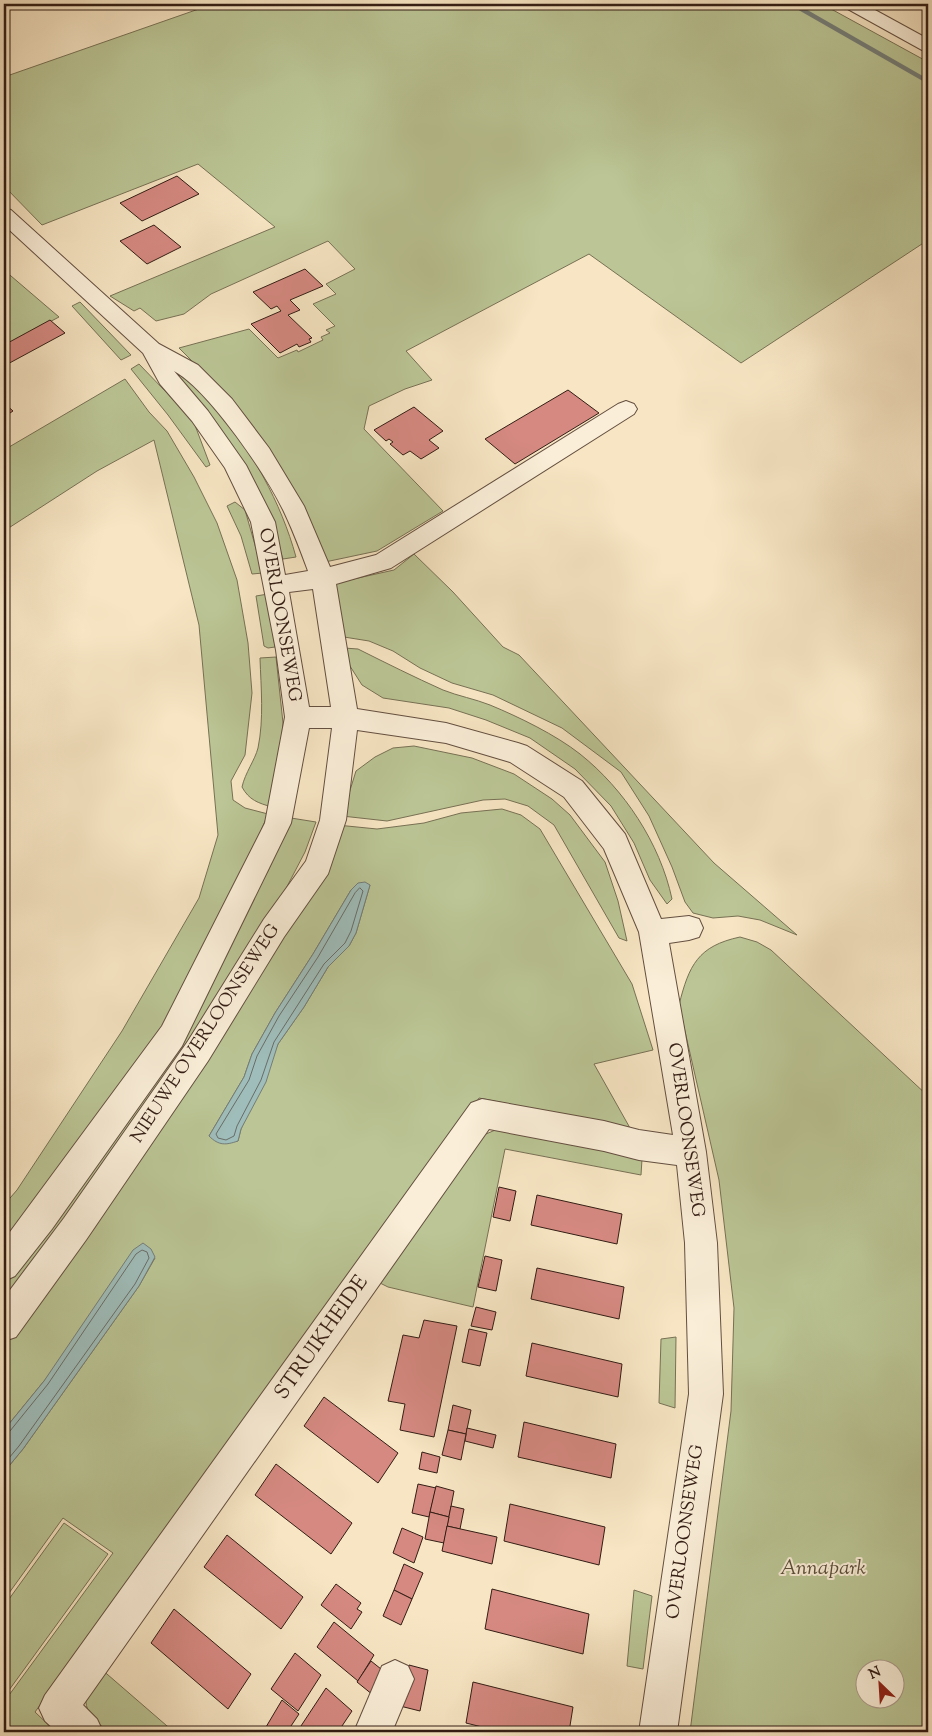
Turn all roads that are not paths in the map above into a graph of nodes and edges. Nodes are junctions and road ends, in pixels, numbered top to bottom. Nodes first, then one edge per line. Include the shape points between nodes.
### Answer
1 (858, 5) edge
2 (928, 46) edge
3 (4, 214) edge
4 (150, 349) junction
5 (626, 409) dead end
6 (323, 578) junction
7 (276, 585) junction
8 (298, 717) junction
9 (346, 718) junction
10 (689, 928) dead end
11 (654, 932) junction
12 (691, 1152) junction
13 (4, 1265) edge
14 (4, 1325) edge
15 (395, 1679) dead end
16 (84, 1732) edge
17 (373, 1732) edge
18 (658, 1732) edge

1 - 2 street
3 - 4 street, OVERLOONSEWEG
4 - 6 street, OVERLOONSEWEG via 190,370 229,411 261,454 296,512
4 - 7 street, OVERLOONSEWEG via 168,379 200,416 235,465 263,522
5 - 6 street via 383,562
6 - 7 street
6 - 9 street, OVERLOONSEWEG
7 - 8 street, OVERLOONSEWEG
8 - 9 street, OVERLOONSEWEG
8 - 13 street, NIEUWE OVERLOONSEWEG via 278,823 172,1036
9 - 11 street, OVERLOONSEWEG via 446,733 518,754 573,789 614,842
9 - 14 street, NIEUWE OVERLOONSEWEG via 333,820 318,866 274,928 198,1051 76,1229
10 - 11 street
11 - 12 street, OVERLOONSEWEG
12 - 16 street, STRUIKHEIDE via 639,1145 482,1112 58,1708
12 - 18 street, OVERLOONSEWEG via 701,1243 706,1394
15 - 17 street

